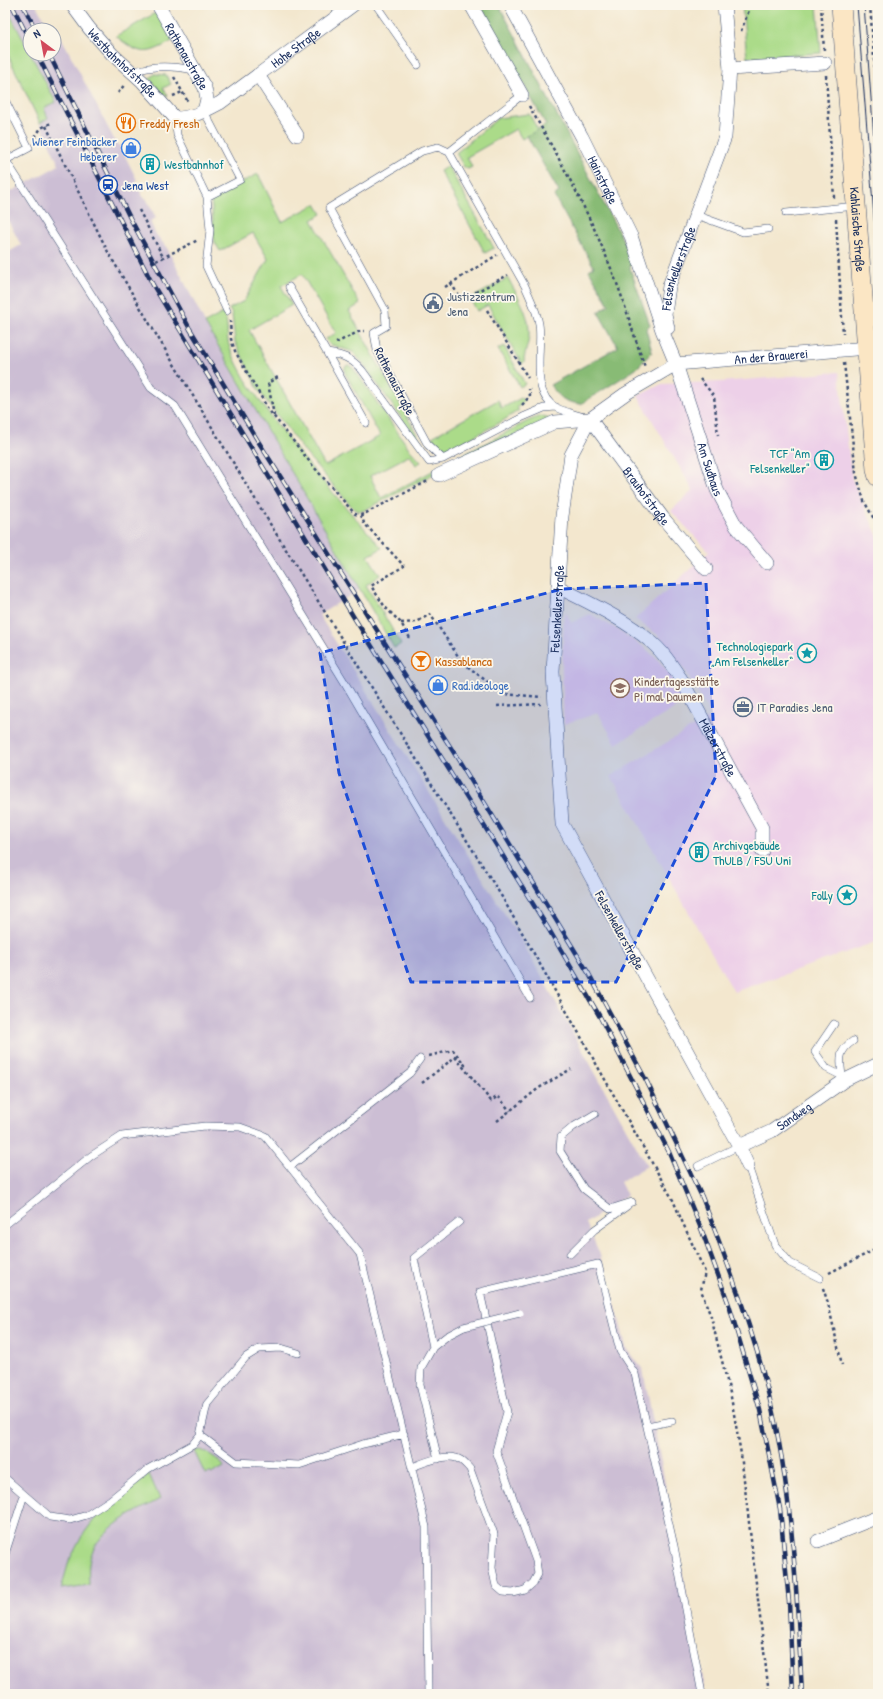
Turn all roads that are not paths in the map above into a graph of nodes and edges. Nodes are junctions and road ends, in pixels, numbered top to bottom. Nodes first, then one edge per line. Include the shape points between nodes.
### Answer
1 (72, 5) edge
2 (158, 5) edge
3 (353, 5) edge
4 (376, 5) edge
5 (471, 5) edge
6 (510, 5) edge
7 (724, 5) edge
8 (841, 5) edge
9 (825, 64) road end
10 (418, 65) dead end
11 (730, 68) junction
12 (194, 70) junction
13 (133, 72) junction
14 (258, 75) junction
15 (522, 95) joint
16 (5, 100) edge
17 (200, 113) junction
18 (175, 118) junction
19 (298, 136) dead end
20 (449, 152) junction
21 (5, 159) edge
22 (207, 197) junction
23 (856, 206) junction
24 (786, 213) dead end
25 (696, 215) junction
26 (768, 229) dead end
27 (289, 287) dead end
28 (227, 310) road end
29 (866, 348) junction
30 (326, 351) junction
31 (676, 364) junction
32 (556, 407) junction
33 (590, 419) junction
34 (366, 423) dead end
35 (443, 459) junction
36 (439, 475) road end
37 (878, 477) edge
38 (767, 564) dead end
39 (706, 569) dead end
40 (558, 587) junction
41 (762, 851) dead end
42 (530, 998) dead end
43 (834, 1024) dead end
44 (854, 1041) dead end
45 (420, 1059) road end
46 (878, 1064) edge
47 (843, 1078) junction
48 (595, 1114) dead end
49 (739, 1146) junction
50 (290, 1166) junction
51 (698, 1166) dead end
52 (748, 1166) joint
53 (459, 1222) dead end
54 (5, 1225) edge
55 (570, 1254) dead end
56 (820, 1278) road end
57 (520, 1313) dead end
58 (433, 1347) junction
59 (298, 1353) dead end
60 (672, 1421) dead end
61 (646, 1426) junction
62 (404, 1434) junction
63 (200, 1435) junction
64 (438, 1459) junction
65 (412, 1467) junction
66 (5, 1478) edge
67 (24, 1495) junction
68 (878, 1517) edge
69 (818, 1541) dead end
70 (5, 1554) edge
71 (428, 1694) edge
72 (702, 1694) edge

1 - 13 street, Westbahnhofstraße via 112,54
2 - 12 street, Rathenaustraße
3 - 14 street, Hohe Straße
4 - 10 lane
5 - 15 street
6 - 31 street, Hainstraße via 582,137 631,236
7 - 11 street, Felsenkellerstraße
8 - 23 main road, Kahlaische Straße
9 - 11 street
11 - 25 street, Felsenkellerstraße via 725,137
12 - 13 lane via 152,66
12 - 17 street, Rathenaustraße via 205,88 207,99
13 - 18 street, Westbahnhofstraße
14 - 17 street, Hohe Straße via 220,103
14 - 19 street, Hohe Straße
15 - 20 lane
16 - 21 lane via 29,148
17 - 18 street, Hohe Straße via 186,118
17 - 22 lane via 240,180
18 - 22 lane via 177,135
20 - 32 lane via 533,304 540,328 538,372 546,399
20 - 35 lane, Rathenaustraße via 438,147 422,151 329,208 385,310 386,326 374,334 377,350 428,446
21 - 42 lane via 151,388 175,406 345,683
22 - 28 lane via 210,234 206,266
23 - 24 lane
23 - 29 main road, Kahlaische Straße
25 - 26 lane via 743,232
25 - 31 street, Felsenkellerstraße via 669,286 665,314
27 - 30 lane
29 - 31 street, An der Brauerei
29 - 37 main road, Kahlaische Straße
30 - 34 lane
30 - 35 lane via 346,356 354,361 429,462
31 - 33 street, Felsenkellerstraße via 625,394
31 - 38 street, Am Sudhaus via 717,490 736,526
32 - 33 lane
32 - 35 lane via 544,408 526,416
33 - 36 street via 555,422
33 - 39 street, Brauhofstraße via 663,518
33 - 40 street, Felsenkellerstraße via 571,455 562,516
40 - 41 street, Mälzerstraße via 622,621 651,641 667,659 762,828
40 - 49 street, Felsenkellerstraße via 550,698 562,824
43 - 47 lane via 814,1052 826,1068
44 - 47 lane via 846,1046 840,1056
45 - 50 lane via 410,1072
46 - 47 street, Sandweg
47 - 49 street, Sandweg via 772,1131
48 - 55 lane via 561,1137 560,1151 584,1189 610,1209 632,1202 594,1230
49 - 51 lane
49 - 52 street, Felsenkellerstraße
50 - 54 lane via 265,1136 240,1127 205,1126 122,1136 92,1156
50 - 62 lane via 360,1254
52 - 56 lane via 775,1245 790,1263
53 - 58 lane via 414,1258
57 - 58 lane, bridge via 464,1327
58 - 64 lane via 421,1368 420,1385
59 - 63 lane via 280,1348 259,1349 246,1356 207,1404
60 - 61 lane
61 - 64 lane via 635,1374 620,1351 598,1264 480,1292 507,1412 496,1451 536,1561 538,1574 525,1590 503,1592 496,1586 492,1568 494,1534 470,1469 463,1461 454,1457
61 - 72 lane via 675,1554
62 - 63 lane via 363,1444 299,1465 236,1462
62 - 65 lane
63 - 67 lane via 193,1444 148,1468 110,1500 87,1515 70,1520 50,1517
64 - 65 lane
65 - 71 lane via 426,1527
66 - 67 lane
67 - 70 lane
68 - 69 street

